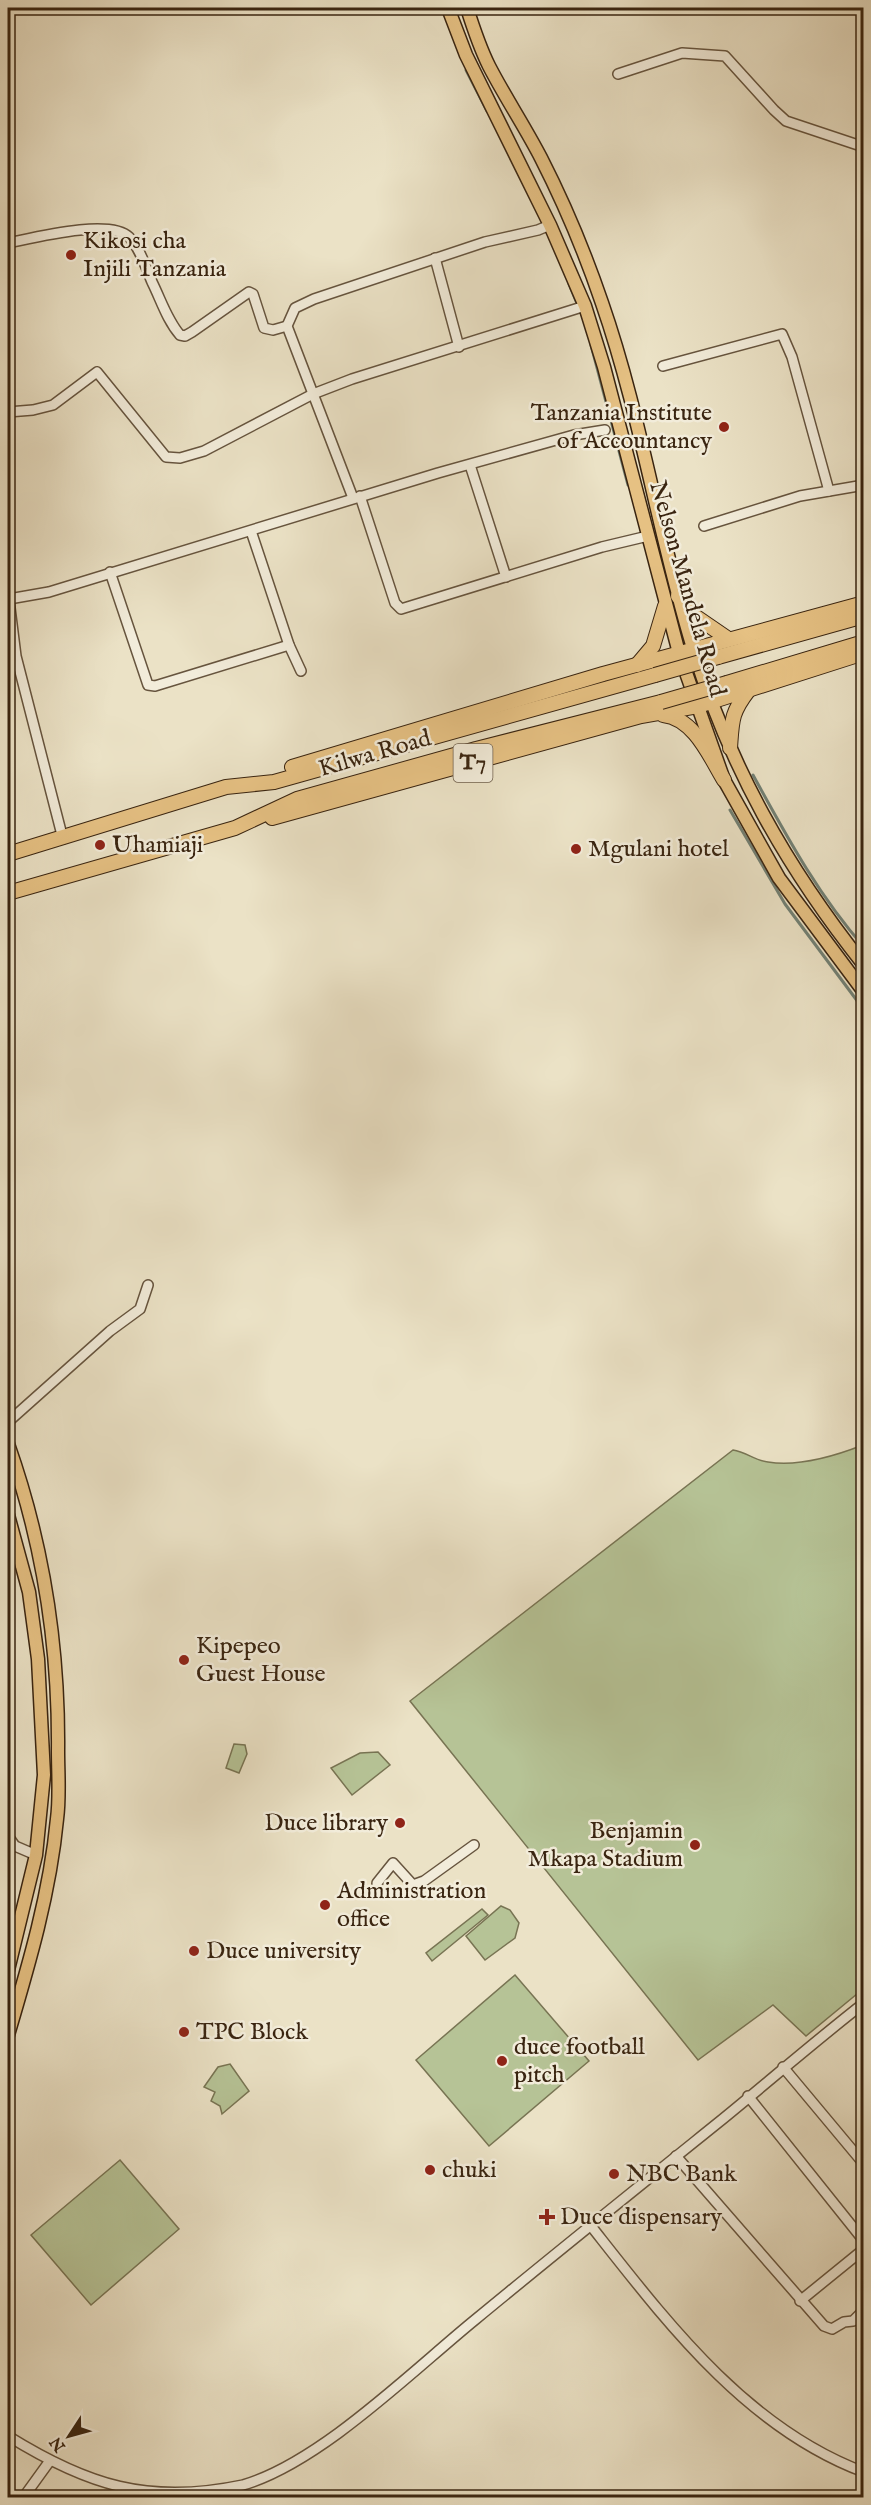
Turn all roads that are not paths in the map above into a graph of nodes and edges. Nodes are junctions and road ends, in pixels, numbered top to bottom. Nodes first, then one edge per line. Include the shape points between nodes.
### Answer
1 (448, 8) edge
2 (466, 8) edge
3 (618, 74) dead end
4 (864, 147) edge
5 (550, 225) junction
6 (8, 243) edge
7 (435, 258) junction
8 (585, 306) junction
9 (287, 326) junction
10 (459, 347) junction
11 (663, 366) dead end
12 (313, 394) junction
13 (8, 412) edge
14 (605, 430) dead end
15 (470, 465) junction
16 (864, 485) edge
17 (829, 491) junction
18 (357, 497) junction
19 (704, 526) dead end
20 (251, 531) junction
21 (648, 536) junction
22 (110, 572) junction
23 (506, 576) junction
24 (8, 596) edge
25 (678, 596) junction
26 (864, 603) edge
27 (665, 606) junction
28 (864, 616) edge
29 (727, 638) junction
30 (864, 642) edge
31 (289, 645) junction
32 (693, 648) junction
33 (679, 653) junction
34 (864, 653) edge
35 (637, 665) junction
36 (302, 671) dead end
37 (748, 691) junction
38 (712, 702) junction
39 (698, 706) junction
40 (650, 714) junction
41 (730, 748) junction
42 (724, 780) junction
43 (226, 787) junction
44 (235, 828) junction
45 (63, 838) junction
46 (8, 854) edge
47 (8, 892) edge
48 (864, 965) edge
49 (864, 992) edge
50 (148, 1285) dead end
51 (8, 1422) edge
52 (8, 1444) edge
53 (8, 1515) edge
54 (8, 1836) edge
55 (19, 1845) junction
56 (474, 1845) dead end
57 (8, 1854) edge
58 (36, 1855) junction
59 (377, 1883) dead end
60 (8, 1970) edge
61 (863, 2003) edge
62 (8, 2035) edge
63 (783, 2067) junction
64 (748, 2096) junction
65 (676, 2156) junction
66 (864, 2164) edge
67 (591, 2226) junction
68 (864, 2241) edge
69 (864, 2249) edge
70 (800, 2301) junction
71 (864, 2310) edge
72 (8, 2436) edge
73 (49, 2462) junction
74 (864, 2472) edge
75 (8, 2496) edge
76 (15, 2498) edge
77 (23, 2498) edge

1 - 5 main road, Nelson Mandela Road via 470,64
2 - 25 main road, Nelson Mandela Road via 488,65 540,157 584,250 625,375
3 - 4 street via 682,53 725,56 786,121
5 - 7 street
5 - 8 main road, Nelson Mandela Road
6 - 9 street via 76,231 122,231 135,244 180,335 192,332 249,292 264,328
7 - 9 street via 303,303 290,314
7 - 10 street
8 - 10 street
8 - 21 main road, Nelson Mandela Road
9 - 12 street
10 - 12 street
11 - 17 street via 782,334
12 - 13 street via 204,451 180,458 166,457 96,372 53,405
12 - 18 street
14 - 15 street
15 - 18 street
15 - 23 street
16 - 17 street
17 - 19 street via 800,496
18 - 20 street
18 - 23 street via 395,603 401,609
20 - 22 street
20 - 31 street
21 - 23 street
21 - 27 main road, Nelson Mandela Road
22 - 24 street via 29,597
22 - 31 street via 148,686
24 - 45 street via 16,656
25 - 29 highway via 692,614
25 - 32 main road, Nelson Mandela Road
26 - 29 highway, T7
27 - 33 main road, Nelson Mandela Road
27 - 35 highway via 653,646
28 - 43 highway, Kilwa Road / T7, bridge via 274,782
29 - 32 highway, T7
30 - 44 highway, Kilwa Road / T7, bridge via 661,702 297,799
31 - 36 street
32 - 33 highway, T7
32 - 38 main road, Nelson Mandela Road
33 - 35 highway, T7
33 - 39 main road, Nelson Mandela Road
34 - 37 highway, T7
35 - 43 highway, T7
37 - 38 highway, T7
37 - 41 highway via 731,718
38 - 39 highway, T7
38 - 41 main road, Nelson Mandela Road
39 - 40 highway, T7
39 - 42 main road, Nelson Mandela Road
40 - 42 highway via 680,719
40 - 44 highway, T7
41 - 48 main road, Nelson Mandela Road via 781,850 808,893
42 - 49 main road, Nelson Mandela Road via 779,878
43 - 45 highway, Kilwa Road / T7
44 - 47 highway, Kilwa Road / T7
45 - 46 highway, Kilwa Road / T7
50 - 51 street via 140,1309
52 - 62 main road via 49,1603 58,1690 58,1816 54,1845 33,1955
53 - 58 main road via 29,1592 38,1659 44,1775
54 - 55 street via 15,1846
55 - 57 street
55 - 58 street
56 - 59 street via 424,1881 413,1885 393,1863
58 - 60 main road
61 - 63 street
63 - 64 street
63 - 66 street
64 - 65 street
64 - 68 street
65 - 67 street
65 - 70 street
67 - 73 street via 341,2429 290,2465 257,2480 209,2492 150,2494 109,2488
67 - 74 street via 666,2322 754,2407 831,2460
69 - 70 street
70 - 71 street via 828,2329 854,2321
72 - 73 street
73 - 77 street
75 - 76 street

